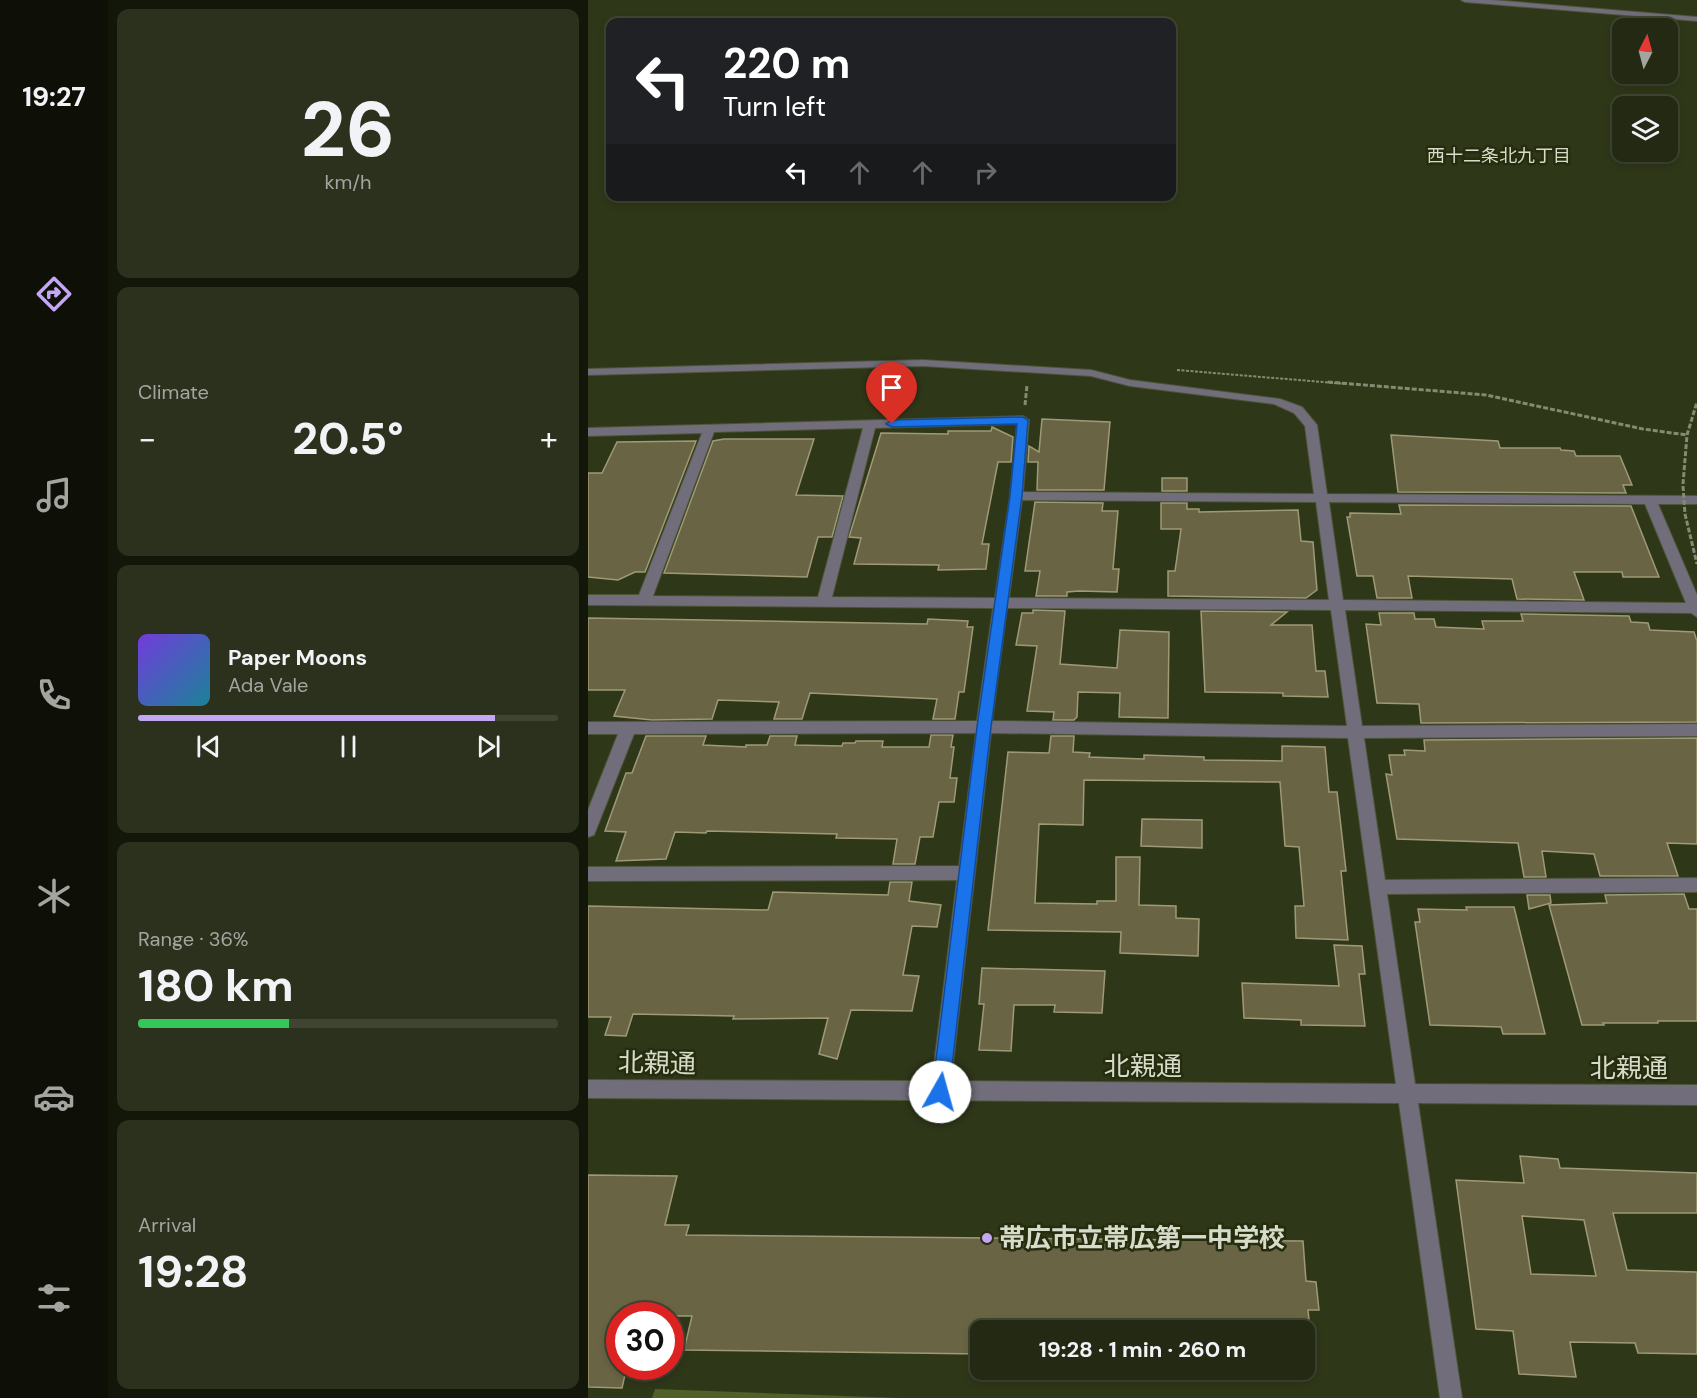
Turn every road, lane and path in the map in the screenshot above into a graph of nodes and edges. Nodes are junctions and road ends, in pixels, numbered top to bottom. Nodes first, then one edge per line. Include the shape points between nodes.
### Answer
1 (1465, 0) edge
2 (1697, 19) edge
3 (1029, 369) junction
4 (1176, 370) dead end
5 (588, 372) edge
6 (1697, 402) edge
7 (1023, 420) junction
8 (870, 424) junction
9 (710, 428) junction
10 (588, 432) edge
11 (1687, 435) junction
12 (1016, 496) junction
13 (1321, 498) junction
14 (1650, 500) junction
15 (1697, 500) edge
16 (1697, 564) edge
17 (588, 600) edge
18 (645, 601) junction
19 (824, 601) junction
20 (1002, 602) junction
21 (1336, 606) junction
22 (1696, 609) edge
23 (984, 727) junction
24 (588, 728) edge
25 (628, 729) junction
26 (1697, 730) edge
27 (1354, 732) junction
28 (588, 830) edge
29 (966, 873) junction
30 (588, 874) edge
31 (1697, 885) edge
32 (1376, 887) junction
33 (588, 1089) edge
34 (940, 1092) junction
35 (1406, 1094) junction
36 (1697, 1095) edge
37 (1451, 1398) edge

1 - 2 street
3 - 5 street via 922,363
3 - 7 path
3 - 13 street via 1091,373 1131,383 1276,400 1298,410 1311,425
4 - 11 path via 1486,395
6 - 11 path
7 - 8 street
7 - 12 street
8 - 9 street
8 - 19 street
9 - 10 street
9 - 18 street
11 - 16 path, bridge via 1685,514
12 - 13 street
12 - 20 street
13 - 14 street
13 - 21 street
14 - 15 street
14 - 22 street
17 - 18 street
18 - 19 street
19 - 20 street
20 - 21 street
20 - 23 street
21 - 22 street
21 - 27 street
23 - 25 street
23 - 27 street
23 - 29 street
24 - 25 street
25 - 28 street
26 - 27 street
27 - 32 street
29 - 30 street
29 - 34 street
31 - 32 street
32 - 35 street
33 - 34 street, 北親通
34 - 35 street, 北親通
35 - 36 street, 北親通
35 - 37 street

